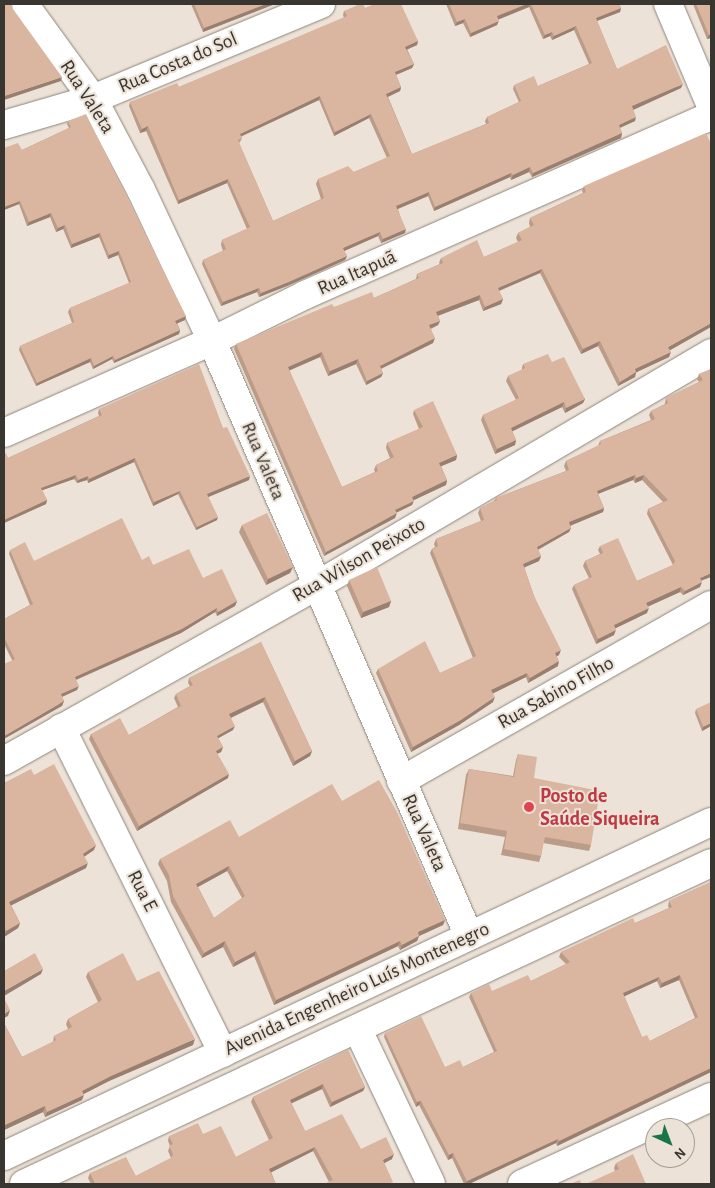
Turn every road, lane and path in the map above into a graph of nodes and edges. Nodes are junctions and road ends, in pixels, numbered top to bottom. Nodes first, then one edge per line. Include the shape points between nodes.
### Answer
1 (24, 4) edge
2 (321, 4) edge
3 (668, 4) edge
4 (93, 99) junction
5 (711, 106) edge
6 (711, 116) edge
7 (4, 125) edge
8 (212, 341) junction
9 (711, 353) edge
10 (4, 433) edge
11 (316, 586) junction
12 (711, 605) edge
13 (62, 728) junction
14 (4, 760) edge
15 (401, 781) junction
16 (704, 826) edge
17 (711, 856) edge
18 (711, 863) edge
19 (469, 936) junction
20 (358, 1030) junction
21 (224, 1053) junction
22 (711, 1097) edge
23 (47, 1137) junction
24 (4, 1156) edge
25 (61, 1167) junction
26 (24, 1184) edge
27 (431, 1184) edge
28 (522, 1184) edge

1 - 4 street, Rua Valeta
2 - 4 street, Rua Costa do Sol
3 - 5 street
4 - 7 street, Rua Costa do Sol
4 - 8 street, Rua Valeta via 141,190
6 - 8 street, Rua Itapuã via 305,295
8 - 10 street, Rua Itapuã
8 - 11 street, Rua Valeta
9 - 11 street, Rua Wilson Peixoto
11 - 13 street, Rua Wilson Peixoto
11 - 15 street, Rua Valeta
12 - 15 street, Rua Sabino Filho
13 - 14 street, Rua Wilson Peixoto
13 - 21 street, Rua E
15 - 19 street, Rua Valeta
16 - 17 street
16 - 19 street, Avenida Engenheiro Luís Montenegro
18 - 20 street, Avenida Engenheiro Luís Montenegro
19 - 21 street, Avenida Engenheiro Luís Montenegro
20 - 25 street, Avenida Engenheiro Luís Montenegro
20 - 27 street
21 - 23 street, Avenida Engenheiro Luís Montenegro
22 - 28 street
23 - 24 street, Avenida Engenheiro Luís Montenegro
23 - 25 street
25 - 26 street, Avenida Engenheiro Luís Montenegro

